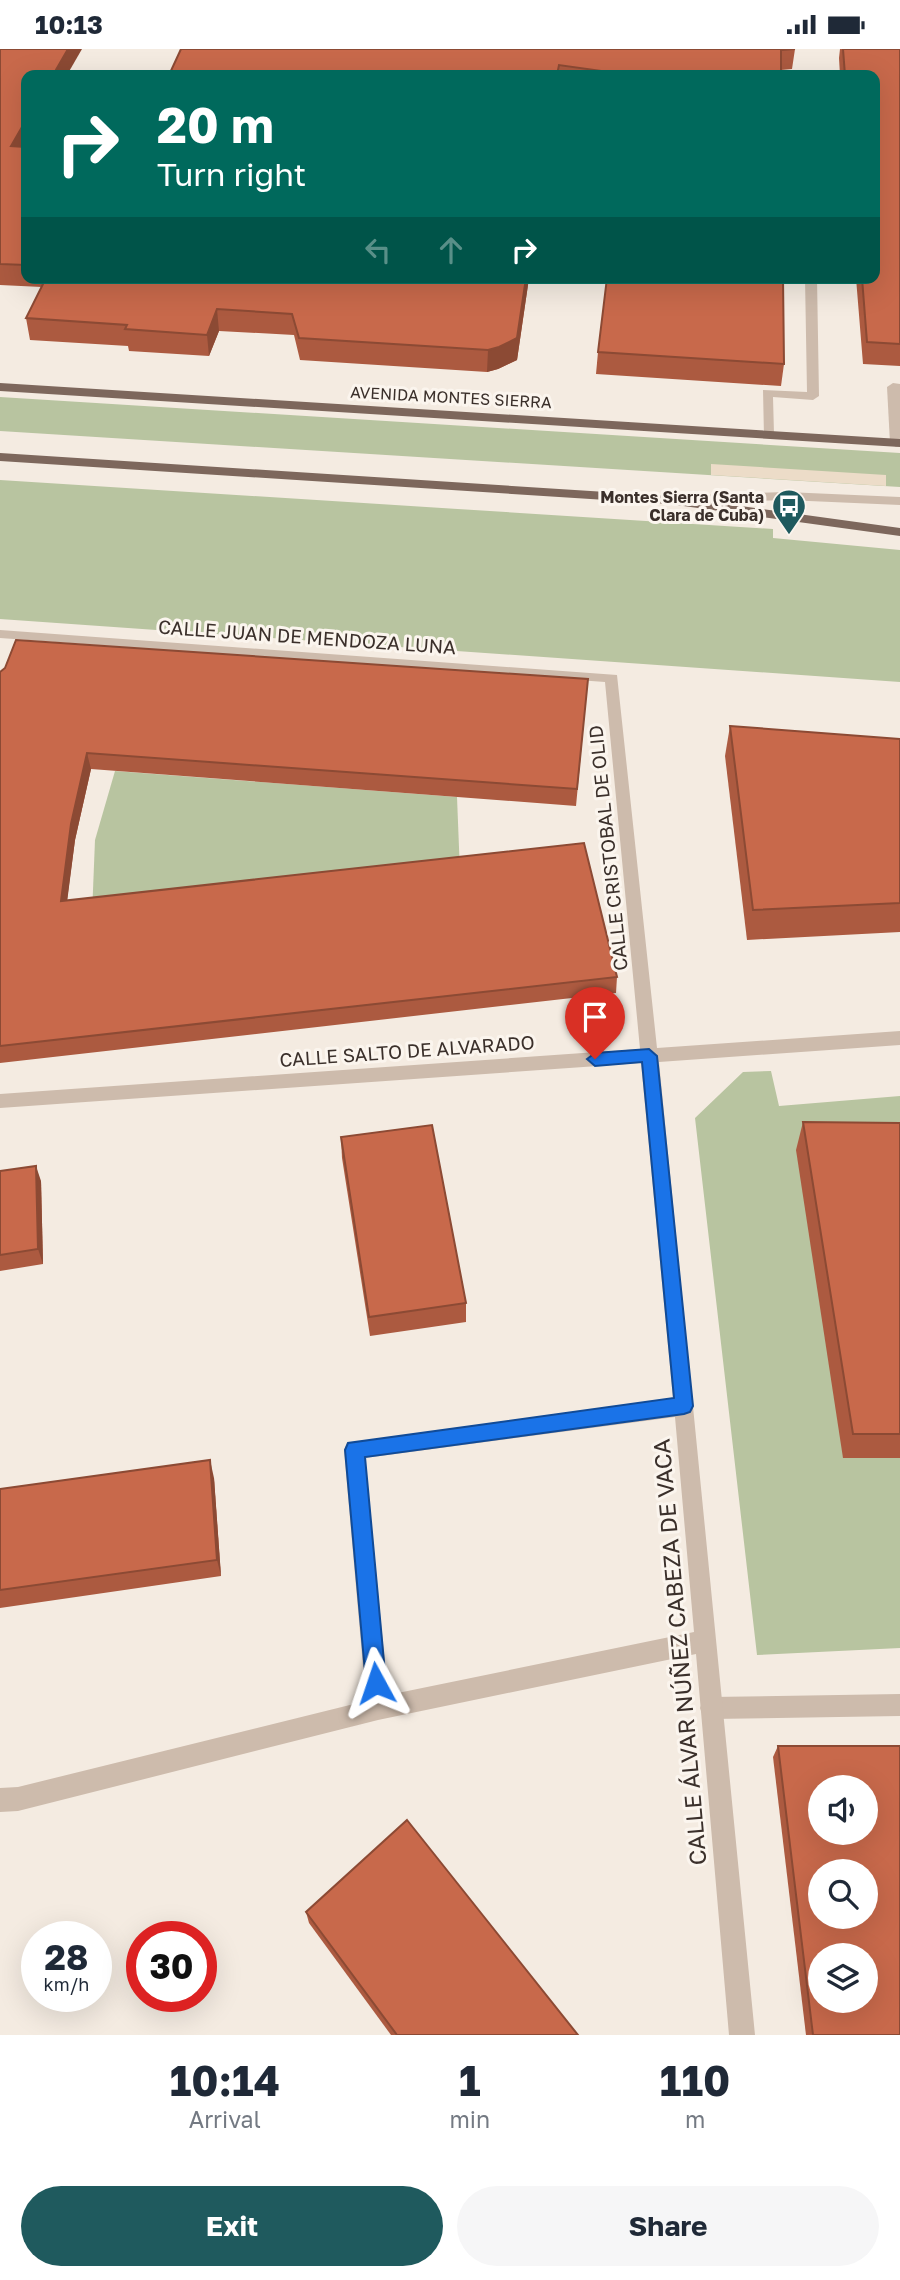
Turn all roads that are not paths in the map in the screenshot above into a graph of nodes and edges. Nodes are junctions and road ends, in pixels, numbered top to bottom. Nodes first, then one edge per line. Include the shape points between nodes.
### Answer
1 (811, 284) edge
2 (0, 387) edge
3 (900, 388) edge
4 (768, 434) junction
5 (898, 443) edge
6 (0, 457) edge
7 (669, 500) junction
8 (900, 501) edge
9 (900, 532) edge
10 (0, 634) edge
11 (612, 678) joint
12 (900, 1038) edge
13 (649, 1056) junction
14 (0, 1101) edge
15 (684, 1406) junction
16 (704, 1641) junction
17 (900, 1705) edge
18 (711, 1708) junction
19 (378, 1709) junction
20 (0, 1800) edge
21 (741, 2035) edge

1 - 4 street via 813,396 767,393
2 - 4 main road, AVENIDA MONTES SIERRA
3 - 5 street via 893,387
4 - 5 main road, AVENIDA MONTES SIERRA
6 - 7 main road
7 - 8 street via 786,496
7 - 9 main road
10 - 11 street, CALLE JUAN DE MENDOZA LUNA via 16,641
11 - 13 street, CALLE CRISTOBAL DE OLID
12 - 13 street, CALLE SALTO DE ALVARADO
13 - 14 street, CALLE SALTO DE ALVARADO
13 - 15 street, CALLE ÁLVAR NÚÑEZ CABEZA DE VACA
15 - 16 street, CALLE ÁLVAR NÚÑEZ CABEZA DE VACA
15 - 19 street via 354,1450
16 - 18 street, CALLE ÁLVAR NÚÑEZ CABEZA DE VACA
16 - 19 street
17 - 18 street
18 - 21 street, CALLE ÁLVAR NÚÑEZ CABEZA DE VACA
19 - 20 street

